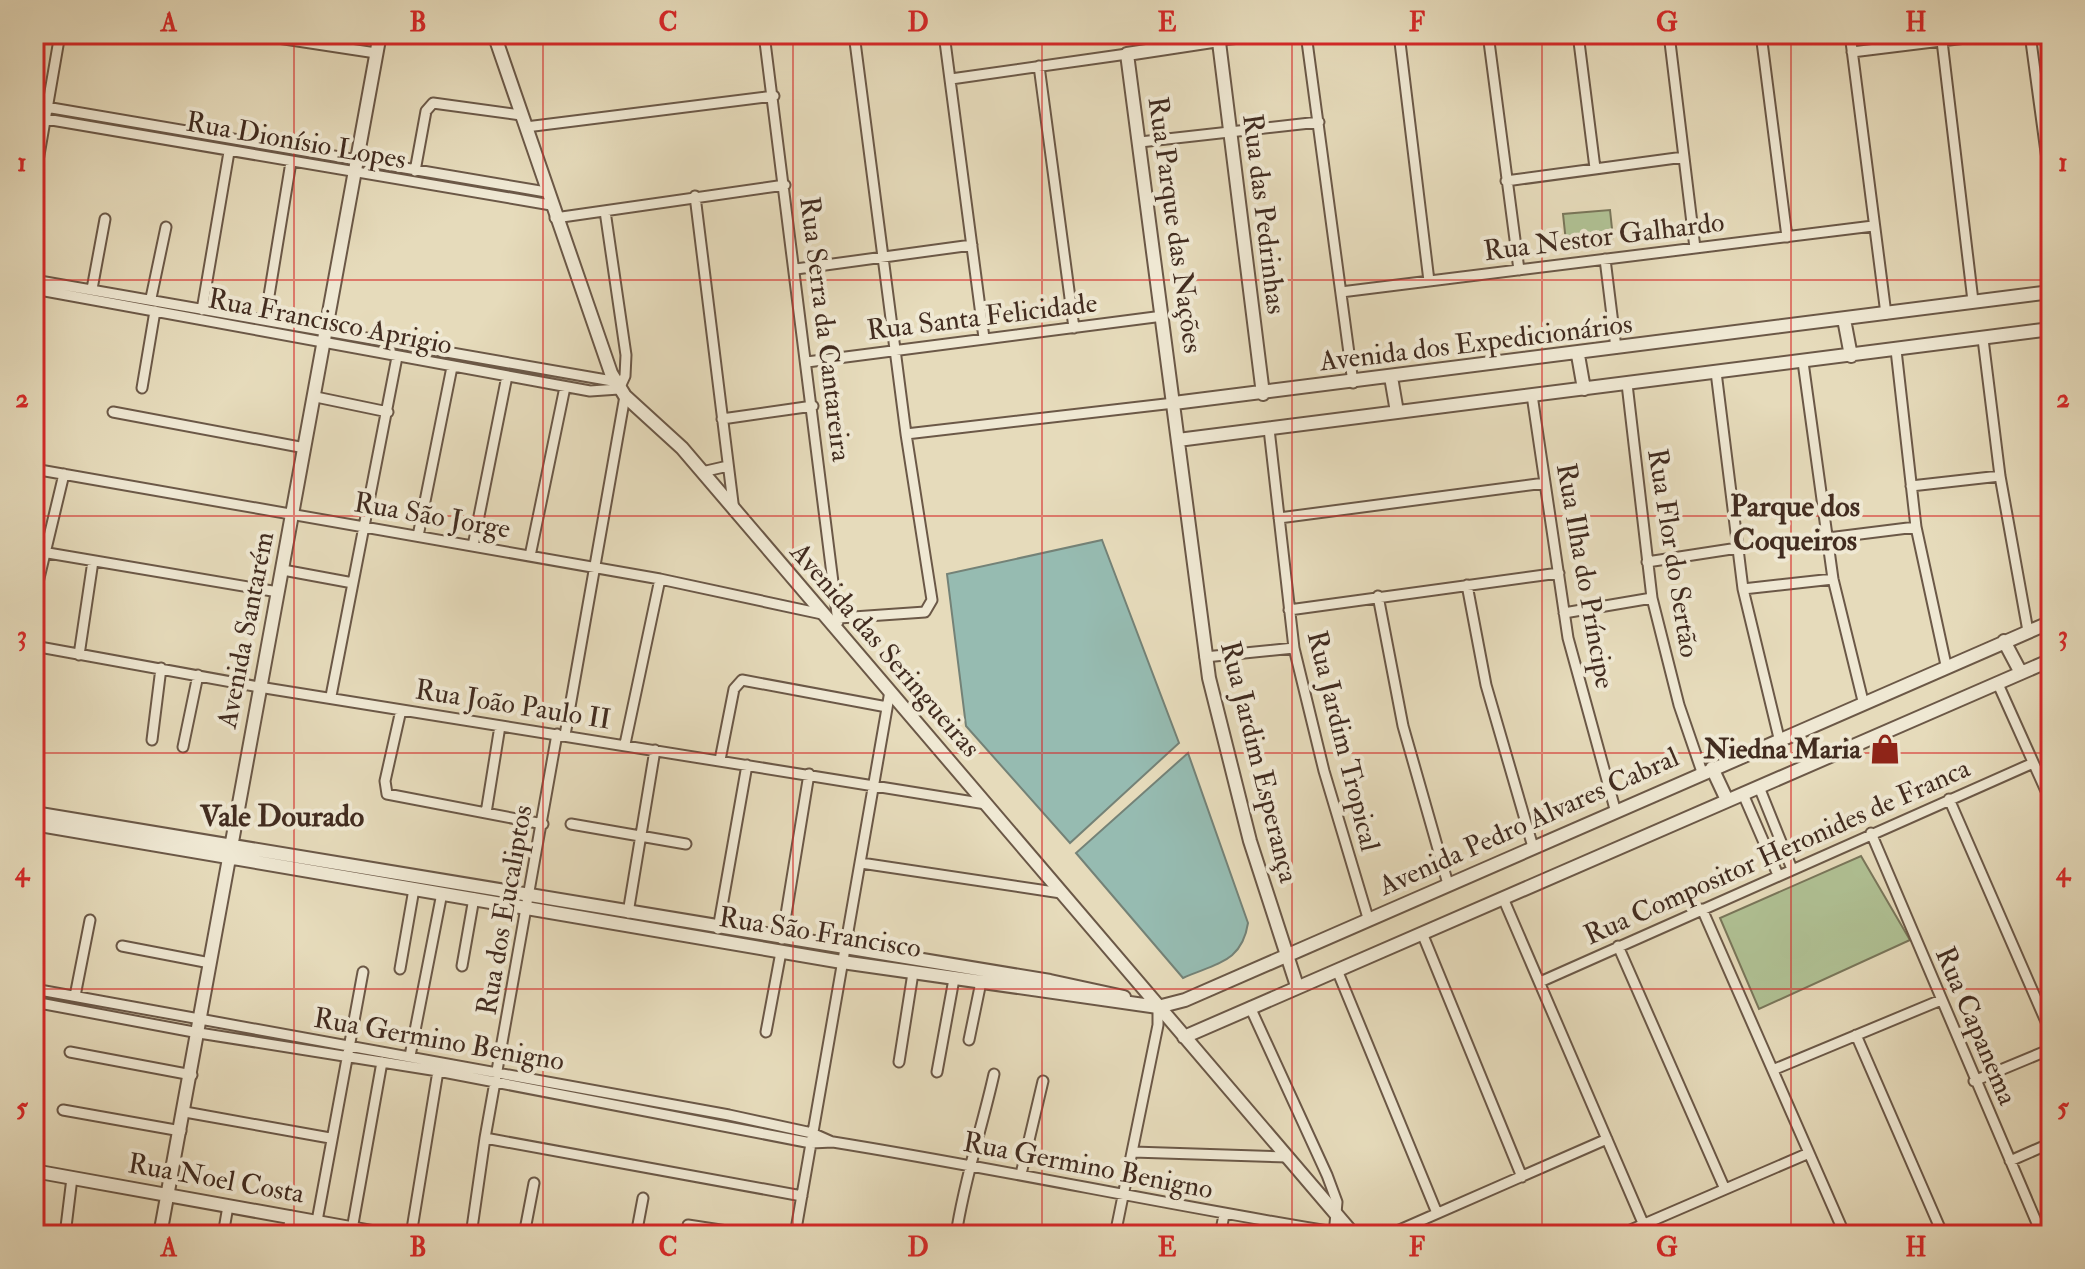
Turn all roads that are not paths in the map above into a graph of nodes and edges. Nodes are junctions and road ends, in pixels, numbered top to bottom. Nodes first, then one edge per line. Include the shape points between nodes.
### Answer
1 (60, 34) edge
2 (251, 34) edge
3 (380, 34) edge
4 (468, 34) edge
5 (539, 34) edge
6 (764, 34) edge
7 (854, 34) edge
8 (944, 34) edge
9 (1286, 34) edge
10 (1306, 34) edge
11 (1399, 34) edge
12 (1488, 34) edge
13 (1578, 34) edge
14 (1669, 34) edge
15 (1761, 34) edge
16 (1850, 34) edge
17 (1998, 34) edge
18 (2030, 34) edge
19 (495, 36) edge
20 (1219, 37) edge
21 (1942, 41) junction
22 (1852, 52) junction
23 (376, 53) junction
24 (1127, 54) junction
25 (1039, 66) junction
26 (951, 79) junction
27 (774, 96) junction
28 (34, 105) edge
29 (48, 108) junction
30 (2046, 112) edge
31 (34, 117) edge
32 (46, 119) junction
33 (524, 121) junction
34 (1319, 122) junction
35 (1230, 132) junction
36 (1140, 142) junction
37 (229, 152) junction
38 (1684, 157) junction
39 (357, 160) junction
40 (291, 162) junction
41 (1595, 168) junction
42 (415, 171) junction
43 (355, 174) junction
44 (442, 175) junction
45 (1506, 181) junction
46 (34, 184) edge
47 (785, 185) junction
48 (441, 188) junction
49 (2051, 189) edge
50 (546, 192) junction
51 (695, 196) junction
52 (551, 205) junction
53 (605, 211) junction
54 (555, 218) junction
55 (105, 219) dead end
56 (1873, 226) junction
57 (166, 227) dead end
58 (1787, 237) junction
59 (972, 245) junction
60 (1695, 248) junction
61 (884, 257) junction
62 (1605, 259) junction
63 (796, 269) junction
64 (1519, 270) junction
65 (34, 280) edge
66 (1429, 281) junction
67 (34, 289) edge
68 (92, 289) junction
69 (1341, 292) junction
70 (2051, 292) edge
71 (151, 298) junction
72 (1973, 301) junction
73 (202, 310) junction
74 (155, 311) junction
75 (1886, 314) junction
76 (1163, 316) junction
77 (1844, 319) junction
78 (265, 320) junction
79 (1074, 328) junction
80 (2051, 329) edge
81 (327, 337) junction
82 (984, 338) junction
83 (1983, 339) junction
84 (1616, 348) junction
85 (1896, 350) junction
86 (895, 351) junction
87 (1578, 355) junction
88 (1851, 356) junction
89 (397, 357) junction
90 (807, 362) junction
91 (1803, 362) junction
92 (452, 367) junction
93 (1716, 372) junction
94 (507, 376) junction
95 (1391, 377) junction
96 (1353, 383) junction
97 (1627, 384) junction
98 (565, 387) junction
99 (621, 387) junction
100 (142, 388) dead end
101 (1584, 389) junction
102 (1263, 394) junction
103 (1532, 395) junction
104 (316, 397) junction
105 (1174, 403) junction
106 (813, 406) junction
107 (113, 412) dead end
108 (388, 412) junction
109 (1397, 412) junction
110 (722, 419) junction
111 (1269, 429) junction
112 (906, 434) junction
113 (1178, 440) junction
114 (305, 448) junction
115 (728, 466) junction
116 (34, 469) edge
117 (702, 472) junction
118 (64, 474) junction
119 (2000, 476) junction
120 (1545, 483) junction
121 (1911, 486) junction
122 (735, 512) junction
123 (293, 514) junction
124 (1279, 518) junction
125 (364, 527) junction
126 (1916, 527) junction
127 (418, 536) junction
128 (1828, 538) junction
129 (473, 546) junction
130 (1738, 548) junction
131 (48, 553) junction
132 (530, 556) junction
133 (93, 561) junction
134 (1647, 562) junction
135 (595, 568) junction
136 (283, 570) junction
137 (1559, 573) junction
138 (660, 579) junction
139 (1833, 579) junction
140 (353, 583) junction
141 (1467, 585) junction
142 (1743, 589) junction
143 (278, 592) junction
144 (1378, 596) junction
145 (1652, 598) junction
146 (34, 599) edge
147 (1289, 610) junction
148 (1564, 613) junction
149 (822, 614) junction
150 (2051, 622) edge
151 (838, 624) junction
152 (2028, 631) junction
153 (2004, 641) junction
154 (34, 646) edge
155 (1294, 648) junction
156 (79, 655) junction
157 (1205, 657) junction
158 (2051, 660) edge
159 (1946, 665) junction
160 (161, 668) junction
161 (2021, 673) junction
162 (198, 675) junction
163 (1998, 684) junction
164 (259, 687) junction
165 (890, 691) junction
166 (331, 696) junction
167 (1863, 701) junction
168 (887, 707) junction
169 (401, 710) junction
170 (500, 726) junction
171 (561, 735) junction
172 (1779, 738) junction
173 (152, 740) dead end
174 (625, 744) junction
175 (183, 747) dead end
176 (655, 750) junction
177 (720, 760) junction
178 (2031, 764) junction
179 (747, 765) junction
180 (1707, 770) junction
181 (809, 774) junction
182 (873, 786) junction
183 (1759, 787) junction
184 (1743, 794) junction
185 (1949, 799) junction
186 (1727, 800) junction
187 (2051, 802) edge
188 (986, 804) junction
189 (1615, 809) junction
190 (34, 813) edge
191 (486, 813) junction
192 (34, 824) edge
193 (543, 824) junction
194 (571, 824) dead end
195 (1871, 833) junction
196 (640, 836) junction
197 (686, 844) dead end
198 (1533, 847) junction
199 (228, 853) junction
200 (861, 863) junction
201 (1792, 869) junction
202 (1778, 875) junction
203 (1448, 884) junction
204 (414, 889) junction
205 (442, 893) junction
206 (1061, 893) junction
207 (474, 898) junction
208 (1503, 898) junction
209 (529, 903) junction
210 (1702, 909) junction
211 (628, 913) junction
212 (1368, 918) junction
213 (90, 920) dead end
214 (718, 929) junction
215 (1422, 933) junction
216 (122, 946) dead end
217 (781, 946) junction
218 (1618, 946) junction
219 (1286, 955) junction
220 (843, 956) junction
221 (210, 963) junction
222 (462, 966) dead end
223 (400, 969) dead end
224 (1337, 970) junction
225 (363, 972) dead end
226 (913, 973) junction
227 (954, 979) junction
228 (981, 982) junction
229 (1540, 982) junction
230 (1297, 986) junction
231 (34, 989) edge
232 (75, 996) junction
233 (1941, 1000) junction
234 (34, 1002) edge
235 (1158, 1007) junction
236 (1250, 1007) junction
237 (200, 1027) junction
238 (766, 1032) dead end
239 (2051, 1033) edge
240 (1856, 1035) junction
241 (1184, 1037) junction
242 (969, 1040) dead end
243 (34, 1044) edge
244 (2051, 1049) edge
245 (348, 1050) junction
246 (70, 1052) dead end
247 (410, 1056) junction
248 (34, 1059) edge
249 (382, 1062) junction
250 (899, 1062) dead end
251 (1775, 1069) junction
252 (438, 1071) junction
253 (937, 1072) dead end
254 (994, 1074) dead end
255 (192, 1075) junction
256 (498, 1077) junction
257 (1043, 1081) dead end
258 (1974, 1081) junction
259 (63, 1110) dead end
260 (185, 1112) junction
261 (181, 1131) junction
262 (330, 1138) junction
263 (485, 1138) junction
264 (811, 1138) junction
265 (1607, 1139) junction
266 (2051, 1143) edge
267 (1133, 1152) junction
268 (1809, 1153) junction
269 (1288, 1157) junction
270 (2010, 1161) junction
271 (971, 1164) junction
272 (34, 1171) edge
273 (1021, 1174) junction
274 (1522, 1177) junction
275 (72, 1178) junction
276 (534, 1183) dead end
277 (1724, 1187) junction
278 (1124, 1194) junction
279 (167, 1195) junction
280 (802, 1196) junction
281 (643, 1198) dead end
282 (228, 1206) junction
283 (1437, 1213) junction
284 (1337, 1214) junction
285 (1224, 1215) junction
286 (291, 1216) junction
287 (317, 1221) junction
288 (1643, 1223) junction
289 (1281, 1224) junction
290 (688, 1225) dead end
291 (34, 1231) edge
292 (352, 1231) edge
293 (1334, 1234) edge
294 (1843, 1234) edge
295 (53, 1235) edge
296 (65, 1235) edge
297 (160, 1235) edge
298 (223, 1235) edge
299 (287, 1235) edge
300 (389, 1235) edge
301 (411, 1235) edge
302 (471, 1235) edge
303 (524, 1235) edge
304 (636, 1235) edge
305 (753, 1235) edge
306 (795, 1235) edge
307 (956, 1235) edge
308 (1115, 1235) edge
309 (1220, 1235) edge
310 (1279, 1235) edge
311 (1354, 1235) edge
312 (1388, 1235) edge
313 (1619, 1235) edge
314 (1943, 1235) edge
315 (2042, 1235) edge

1 - 29 street
2 - 23 street
3 - 23 street, Avenida Santarém
4 - 19 street
5 - 19 street
6 - 27 street, Rua Serra da Cantareira
7 - 61 street
8 - 26 street
9 - 20 street
10 - 34 street
11 - 66 street
12 - 45 street
13 - 41 street
14 - 38 street
15 - 58 street
16 - 22 street
17 - 21 street
18 - 30 street
19 - 33 street
20 - 24 street
20 - 35 street, Rua das Pedrinhas
21 - 22 street
21 - 72 street
22 - 56 street
23 - 39 street, Avenida Santarém
24 - 25 street
24 - 36 street, Rua Parque das Nações
25 - 26 street
25 - 79 street
26 - 59 street
27 - 33 street
27 - 47 street, Rua Serra da Cantareira
28 - 29 street, Rua Dionísio Lopes
29 - 32 street
29 - 39 street, Rua Dionísio Lopes
30 - 49 street
31 - 32 street, Rua Dionísio Lopes
32 - 37 street, Rua Dionísio Lopes
32 - 46 street
33 - 42 street via 433,103 426,111
33 - 50 street
34 - 35 street
34 - 69 street
35 - 36 street
35 - 102 street, Rua das Pedrinhas
36 - 76 street, Rua Parque das Nações
37 - 40 street, Rua Dionísio Lopes
37 - 73 street
38 - 41 street
38 - 60 street
39 - 42 street, Rua Dionísio Lopes
39 - 43 street, Avenida Santarém
40 - 43 street, Rua Dionísio Lopes
40 - 78 street
41 - 45 street
42 - 44 street, Rua Dionísio Lopes
43 - 48 street, Rua Dionísio Lopes
43 - 81 street, Avenida Santarém
44 - 48 street
44 - 50 street, Rua Dionísio Lopes
45 - 64 street
47 - 51 street
47 - 63 street, Rua Serra da Cantareira
48 - 52 street, Rua Dionísio Lopes
50 - 52 street
51 - 53 street
51 - 110 street
52 - 54 street
53 - 54 street
53 - 99 street, Rua dos Eucaliptos via 626,355
54 - 99 street
55 - 68 street
56 - 58 street, Rua Nestor Galhardo
56 - 75 street
57 - 71 street
58 - 60 street, Rua Nestor Galhardo
59 - 61 street
59 - 82 street
60 - 62 street, Rua Nestor Galhardo
61 - 63 street
61 - 86 street
62 - 64 street, Rua Nestor Galhardo
62 - 84 street
63 - 90 street, Rua Serra da Cantareira
64 - 66 street, Rua Nestor Galhardo
65 - 68 street, Rua Francisco Aprigio
66 - 69 street, Rua Nestor Galhardo
67 - 74 street, Rua Francisco Aprigio
68 - 71 street, Rua Francisco Aprigio
69 - 96 street
70 - 72 street, Avenida dos Expedicionários
71 - 73 street, Rua Francisco Aprigio
72 - 75 street, Avenida dos Expedicionários
73 - 78 street, Rua Francisco Aprigio
74 - 81 street, Rua Francisco Aprigio
74 - 100 street
75 - 77 street, Avenida dos Expedicionários
76 - 79 street, Rua Santa Felicidade
76 - 105 street, Rua Parque das Nações
77 - 84 street, Avenida dos Expedicionários
77 - 88 street
78 - 81 street, Rua Francisco Aprigio
79 - 82 street, Rua Santa Felicidade
80 - 83 street, Avenida dos Expedicionários
81 - 89 street, Rua Francisco Aprigio
81 - 99 street, Rua Francisco Aprigio
81 - 104 street, Avenida Santarém
82 - 86 street, Rua Santa Felicidade
83 - 85 street, Avenida dos Expedicionários
83 - 119 street
84 - 87 street, Avenida dos Expedicionários
85 - 88 street, Avenida dos Expedicionários
85 - 121 street
86 - 90 street, Rua Santa Felicidade
86 - 112 street
87 - 95 street, Avenida dos Expedicionários
87 - 101 street
88 - 91 street, Avenida dos Expedicionários
89 - 92 street, Rua Francisco Aprigio
89 - 108 street
90 - 106 street, Rua Serra da Cantareira
91 - 93 street, Avenida dos Expedicionários
91 - 128 street
92 - 94 street, Rua Francisco Aprigio
92 - 127 street
93 - 97 street, Avenida dos Expedicionários
93 - 130 street
94 - 98 street, Rua Francisco Aprigio
94 - 129 street
95 - 96 street, Avenida dos Expedicionários
95 - 109 street
96 - 102 street, Avenida dos Expedicionários
97 - 101 street, Avenida dos Expedicionários
97 - 134 street, Rua Flor do Sertão
98 - 99 street, Rua Francisco Aprigio
98 - 132 street
99 - 117 street, Avenida das Seringueiras
99 - 135 street, Rua dos Eucaliptos
101 - 103 street, Avenida dos Expedicionários
102 - 105 street, Avenida dos Expedicionários
103 - 109 street, Avenida dos Expedicionários
103 - 120 street, Rua Ilha do Príncipe
104 - 108 street
104 - 114 street, Avenida Santarém
105 - 112 street, Avenida dos Expedicionários
105 - 113 street, Rua Jardim Esperança
106 - 110 street
106 - 151 street, Rua Serra da Cantareira
107 - 114 street
108 - 125 street
109 - 111 street, Avenida dos Expedicionários
110 - 115 street
111 - 113 street, Avenida dos Expedicionários
111 - 124 street, Rua Jardim Tropical
112 - 151 street via 932,600 928,610 911,615
113 - 157 street, Rua Jardim Esperança
114 - 123 street, Avenida Santarém
115 - 117 street
115 - 122 street
116 - 118 street, Rua São Jorge
117 - 122 street, Avenida das Seringueiras
118 - 123 street, Rua São Jorge
118 - 131 street
119 - 121 street
119 - 152 street
120 - 124 street
120 - 137 street, Rua Ilha do Príncipe
121 - 126 street
122 - 149 street, Avenida das Seringueiras
123 - 125 street, Rua São Jorge
123 - 136 street, Avenida Santarém
124 - 147 street, Rua Jardim Tropical
125 - 127 street, Rua São Jorge
125 - 140 street
126 - 128 street
126 - 159 street
127 - 129 street, Rua São Jorge
128 - 139 street
129 - 132 street, Rua São Jorge
130 - 134 street
130 - 142 street
131 - 133 street
131 - 146 street
132 - 135 street, Rua São Jorge
133 - 143 street
133 - 156 street
134 - 145 street, Rua Flor do Sertão
135 - 138 street, Rua São Jorge
135 - 171 street, Rua dos Eucaliptos
136 - 140 street
136 - 143 street, Avenida Santarém
137 - 141 street
137 - 148 street, Rua Ilha do Príncipe
138 - 149 street, Rua São Jorge
138 - 174 street
139 - 142 street
139 - 167 street
140 - 166 street
141 - 144 street
141 - 198 street via 1486,685
142 - 172 street
143 - 164 street, Avenida Santarém
144 - 147 street
144 - 203 street via 1403,726
145 - 148 street
145 - 180 street, Rua Flor do Sertão via 1679,705
147 - 155 street, Rua Jardim Tropical
148 - 189 street, Rua Ilha do Príncipe
149 - 151 street, Avenida das Seringueiras
150 - 152 street, Avenida Pedro Alvares Cabral
151 - 165 street, Avenida das Seringueiras
152 - 153 street, Avenida Pedro Alvares Cabral
153 - 159 street, Avenida Pedro Alvares Cabral
153 - 161 street
154 - 156 street, Rua João Paulo II
155 - 157 street
155 - 212 street, Rua Jardim Tropical
156 - 160 street, Rua João Paulo II
157 - 219 street, Rua Jardim Esperança via 1228,759
158 - 161 street, Avenida Pedro Alvares Cabral
159 - 167 street, Avenida Pedro Alvares Cabral
160 - 162 street, Rua João Paulo II
160 - 173 street
161 - 163 street, Avenida Pedro Alvares Cabral
162 - 164 street, Rua João Paulo II
162 - 175 street
163 - 178 street
163 - 183 street, Avenida Pedro Alvares Cabral
164 - 166 street, Rua João Paulo II
164 - 199 street, Avenida Santarém
165 - 168 street
165 - 188 street, Avenida das Seringueiras
166 - 169 street, Rua João Paulo II
167 - 172 street, Avenida Pedro Alvares Cabral
168 - 177 street via 742,680 737,683
168 - 182 street
169 - 170 street, Rua João Paulo II
169 - 191 street via 385,781 387,794
170 - 171 street, Rua João Paulo II
170 - 191 street
171 - 174 street, Rua João Paulo II
171 - 193 street, Rua dos Eucaliptos
172 - 180 street, Avenida Pedro Alvares Cabral
174 - 176 street, Rua João Paulo II
176 - 177 street, Rua João Paulo II
176 - 196 street
177 - 179 street, Rua João Paulo II
178 - 185 street, Rua Compositor Heronides de Franca
178 - 187 street
179 - 181 street, Rua João Paulo II
179 - 214 street, Rua São Francisco
180 - 186 street
180 - 189 street, Avenida Pedro Alvares Cabral
181 - 182 street, Rua João Paulo II
181 - 217 street
182 - 188 street, Rua João Paulo II
182 - 200 street
183 - 184 street, Avenida Pedro Alvares Cabral
183 - 201 street
184 - 186 street, Avenida Pedro Alvares Cabral
184 - 202 street
185 - 195 street, Rua Compositor Heronides de Franca
185 - 239 street
186 - 208 street, Avenida Pedro Alvares Cabral
188 - 206 street, Avenida das Seringueiras
189 - 198 street, Avenida Pedro Alvares Cabral
190 - 199 street, Rua São Francisco
191 - 193 street
192 - 199 street, Rua São Francisco
193 - 209 street, Rua dos Eucaliptos
194 - 196 street
195 - 201 street, Rua Compositor Heronides de Franca
195 - 233 street, Rua Capanema
196 - 197 street
196 - 211 street
198 - 203 street, Avenida Pedro Alvares Cabral
199 - 204 street, Rua São Francisco
199 - 209 street, Rua São Francisco
199 - 221 street, Avenida Santarém
200 - 206 street
200 - 220 street
201 - 202 street, Rua Compositor Heronides de Franca
202 - 210 street, Rua Compositor Heronides de Franca
203 - 212 street, Avenida Pedro Alvares Cabral
204 - 205 street, Rua São Francisco
204 - 223 street
205 - 207 street, Rua São Francisco
205 - 247 street
206 - 235 street, Avenida das Seringueiras
207 - 209 street, Rua São Francisco
207 - 222 street
208 - 215 street, Avenida Pedro Alvares Cabral
208 - 229 street
209 - 211 street, Rua São Francisco
209 - 217 street, Rua São Francisco
209 - 256 street, Rua dos Eucaliptos
210 - 218 street, Rua Compositor Heronides de Franca
210 - 251 street
211 - 214 street, Rua São Francisco
212 - 219 street, Avenida Pedro Alvares Cabral
213 - 232 street
214 - 217 street, Rua São Francisco
215 - 224 street, Avenida Pedro Alvares Cabral
215 - 274 street
216 - 221 street
217 - 220 street, Rua São Francisco
217 - 238 street
218 - 229 street, Rua Compositor Heronides de Franca
218 - 277 street
219 - 230 street, Rua Jardim Esperança
219 - 235 street, Avenida Pedro Alvares Cabral
220 - 226 street, Rua São Francisco
220 - 235 street, Rua São Francisco via 1050,981
220 - 264 street
221 - 237 street, Avenida Santarém
224 - 230 street, Avenida Pedro Alvares Cabral
224 - 283 street
225 - 245 street
226 - 227 street, Rua São Francisco
226 - 250 street
227 - 228 street, Rua São Francisco
227 - 253 street
228 - 235 street, Rua São Francisco
228 - 242 street
229 - 265 street
230 - 236 street, Avenida Pedro Alvares Cabral
231 - 232 street, Rua Germino Benigno
232 - 237 street, Rua Germino Benigno
233 - 240 street
233 - 258 street, Rua Capanema
234 - 237 street, Rua Germino Benigno
235 - 241 street, Avenida das Seringueiras
235 - 267 street
236 - 241 street, Avenida Pedro Alvares Cabral
236 - 284 street via 1327,1175
237 - 245 street, Rua Germino Benigno
237 - 255 street, Avenida Santarém
240 - 251 street
240 - 314 street
241 - 269 street, Avenida das Seringueiras
243 - 248 street
244 - 258 street
245 - 247 street, Rua Germino Benigno
245 - 249 street, Rua Germino Benigno
245 - 262 street
246 - 255 street
247 - 256 street, Rua Germino Benigno
249 - 252 street, Rua Germino Benigno
249 - 292 street
251 - 268 street
252 - 256 street, Rua Germino Benigno
252 - 301 street
254 - 271 street
255 - 260 street, Avenida Santarém
256 - 263 street, Rua dos Eucaliptos
256 - 264 street, Rua Germino Benigno
257 - 273 street
258 - 270 street, Rua Capanema
259 - 261 street
260 - 261 street, Avenida Santarém
260 - 262 street
261 - 279 street, Avenida Santarém
262 - 287 street
263 - 280 street
263 - 302 street, Rua dos Eucaliptos
264 - 271 street, Rua Germino Benigno
264 - 280 street
265 - 274 street
265 - 288 street
266 - 270 street
267 - 269 street
267 - 278 street
268 - 277 street
268 - 294 street
269 - 284 street, Avenida das Seringueiras
270 - 315 street, Rua Capanema
271 - 273 street, Rua Germino Benigno
271 - 307 street
272 - 275 street, Rua Noel Costa
273 - 278 street, Rua Germino Benigno
274 - 283 street
275 - 279 street, Rua Noel Costa
275 - 296 street
276 - 303 street
277 - 288 street
278 - 285 street, Rua Germino Benigno
278 - 308 street
279 - 282 street, Rua Noel Costa
279 - 297 street, Avenida Santarém
280 - 306 street
281 - 304 street
282 - 286 street, Rua Noel Costa
282 - 298 street
283 - 312 street
284 - 293 street
284 - 311 street, Avenida das Seringueiras
285 - 289 street, Rua Germino Benigno
285 - 309 street
286 - 287 street, Rua Noel Costa
286 - 299 street
287 - 292 street, Rua Noel Costa
288 - 313 street
289 - 293 street, Rua Germino Benigno
289 - 310 street
290 - 305 street
291 - 295 street
292 - 300 street, Rua Noel Costa

